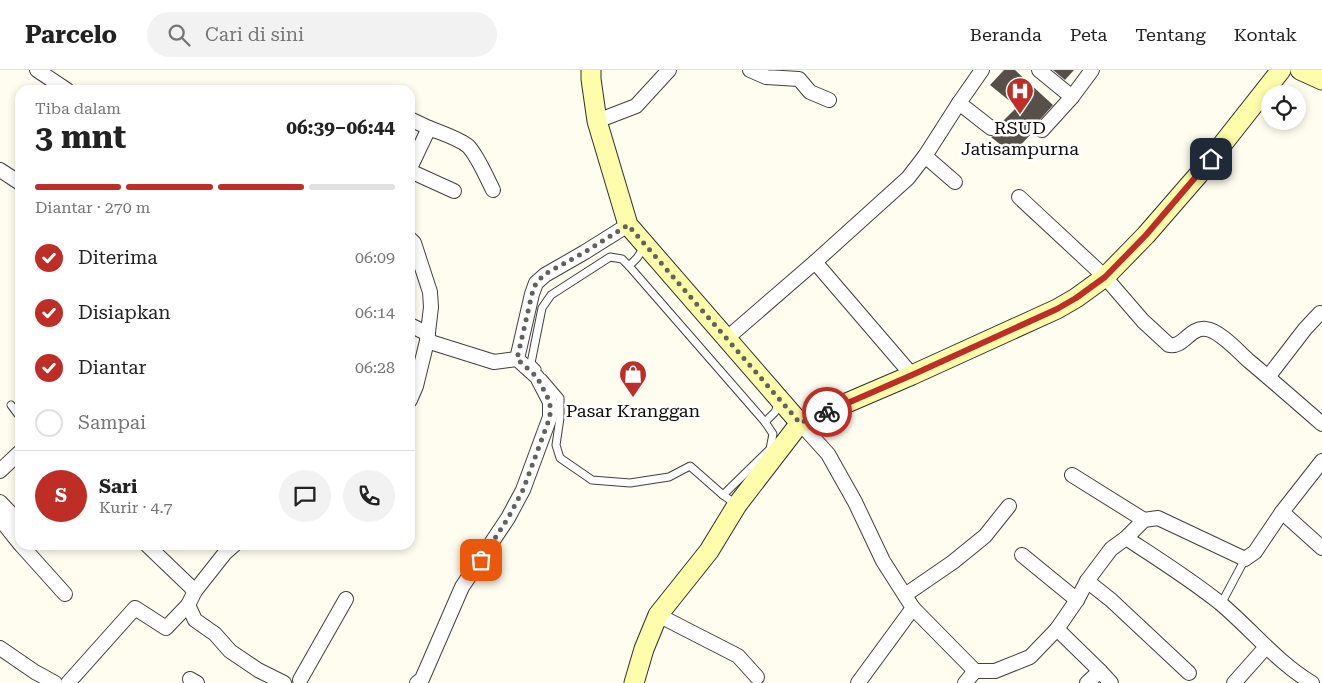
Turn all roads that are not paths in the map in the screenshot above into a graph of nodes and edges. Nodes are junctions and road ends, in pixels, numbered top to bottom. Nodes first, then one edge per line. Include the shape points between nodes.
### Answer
1 (37, 70) edge
2 (591, 70) edge
3 (669, 70) edge
4 (750, 70) edge
5 (982, 70) edge
6 (1039, 70) edge
7 (1092, 70) edge
8 (1281, 70) edge
9 (1300, 70) edge
10 (1322, 80) edge
11 (60, 85) edge
12 (1072, 97) junction
13 (829, 100) dead end
14 (959, 103) junction
15 (415, 121) edge
16 (597, 121) junction
17 (429, 128) junction
18 (991, 128) dead end
19 (1042, 130) dead end
20 (925, 156) junction
21 (415, 158) edge
22 (0, 170) edge
23 (415, 172) edge
24 (15, 180) edge
25 (955, 182) dead end
26 (493, 190) dead end
27 (454, 191) dead end
28 (1019, 197) dead end
29 (628, 225) junction
30 (415, 246) edge
31 (646, 246) junction
32 (814, 262) junction
33 (629, 266) junction
34 (1105, 277) junction
35 (1320, 314) dead end
36 (415, 329) edge
37 (428, 338) junction
38 (726, 339) junction
39 (517, 359) junction
40 (912, 375) junction
41 (1268, 377) junction
42 (415, 388) edge
43 (780, 401) junction
44 (12, 405) dead end
45 (15, 410) edge
46 (764, 422) junction
47 (800, 423) junction
48 (1322, 424) edge
49 (15, 457) edge
50 (1322, 461) edge
51 (0, 471) edge
52 (1072, 475) dead end
53 (730, 500) junction
54 (0, 502) edge
55 (1010, 506) dead end
56 (1282, 512) junction
57 (15, 518) edge
58 (0, 519) edge
59 (1144, 520) junction
60 (15, 537) edge
61 (1126, 538) junction
62 (1322, 548) edge
63 (26, 550) edge
64 (152, 550) edge
65 (228, 550) edge
66 (1022, 555) dead end
67 (1245, 559) junction
68 (1087, 581) junction
69 (195, 591) junction
70 (65, 594) dead end
71 (905, 595) junction
72 (346, 599) dead end
73 (1077, 600) junction
74 (1221, 604) junction
75 (188, 605) junction
76 (913, 608) junction
77 (658, 614) junction
78 (1057, 629) junction
79 (1266, 647) junction
80 (0, 648) edge
81 (975, 670) junction
82 (1100, 671) junction
83 (1189, 673) dead end
84 (757, 677) dead end
85 (301, 682) edge
86 (55, 683) edge
87 (68, 683) edge
88 (284, 683) edge
89 (417, 683) edge
90 (634, 683) edge
91 (858, 683) edge
92 (965, 683) edge
93 (1087, 683) edge
94 (1111, 683) edge
95 (1234, 683) edge
96 (1312, 683) edge

1 - 11 street
2 - 16 main road
3 - 16 street via 636,106
4 - 13 street via 766,77 799,79 810,92
5 - 14 street
6 - 12 street
7 - 12 street
8 - 34 main road via 1199,174
9 - 10 main road
12 - 19 street
14 - 18 street
14 - 20 street
15 - 17 street
16 - 29 main road
17 - 21 street
17 - 26 street via 469,148
20 - 25 street
20 - 32 street via 908,178
22 - 24 street
23 - 27 street
28 - 34 street
29 - 31 main road
29 - 39 street via 545,274 536,283
30 - 37 street via 430,292
31 - 33 lane
31 - 38 main road
32 - 38 street
32 - 40 street
33 - 46 lane
33 - 53 lane via 622,259 610,257 551,295 542,308 531,363 560,398 556,444 560,458 592,480 630,483 669,477 690,466
34 - 40 main road via 1057,309
34 - 41 street via 1169,345 1179,344 1197,329 1208,329 1227,340
35 - 41 street
36 - 37 street
37 - 39 street via 494,362
37 - 42 street
38 - 43 main road
39 - 89 street via 537,377 550,402 550,417 523,490 462,588 422,679
40 - 47 main road
41 - 48 street
43 - 46 lane via 775,412
43 - 47 main road
44 - 45 lane
46 - 53 lane via 773,434 770,449
47 - 53 main road
47 - 71 street via 828,454 883,561
49 - 51 street
50 - 56 street
52 - 59 street
53 - 77 main road via 709,551
54 - 57 street
55 - 71 street via 985,536
56 - 62 street
56 - 67 street via 1254,552
58 - 60 street
59 - 61 street
59 - 67 street via 1158,518
61 - 68 street via 1111,548
61 - 74 street via 1181,573
63 - 70 street
64 - 69 street
65 - 69 street
66 - 73 street
67 - 74 lane
68 - 73 street
68 - 83 street
69 - 75 street
71 - 76 street
72 - 85 street
73 - 78 street
74 - 79 street
75 - 87 street via 166,628 134,608
75 - 88 street via 195,620 215,634 230,651
76 - 81 street
76 - 91 street
77 - 84 street via 738,656
77 - 90 main road
78 - 81 street via 1030,657 995,671
78 - 82 street
79 - 95 street
79 - 96 street
80 - 86 street
81 - 92 street
82 - 93 street
82 - 94 street

